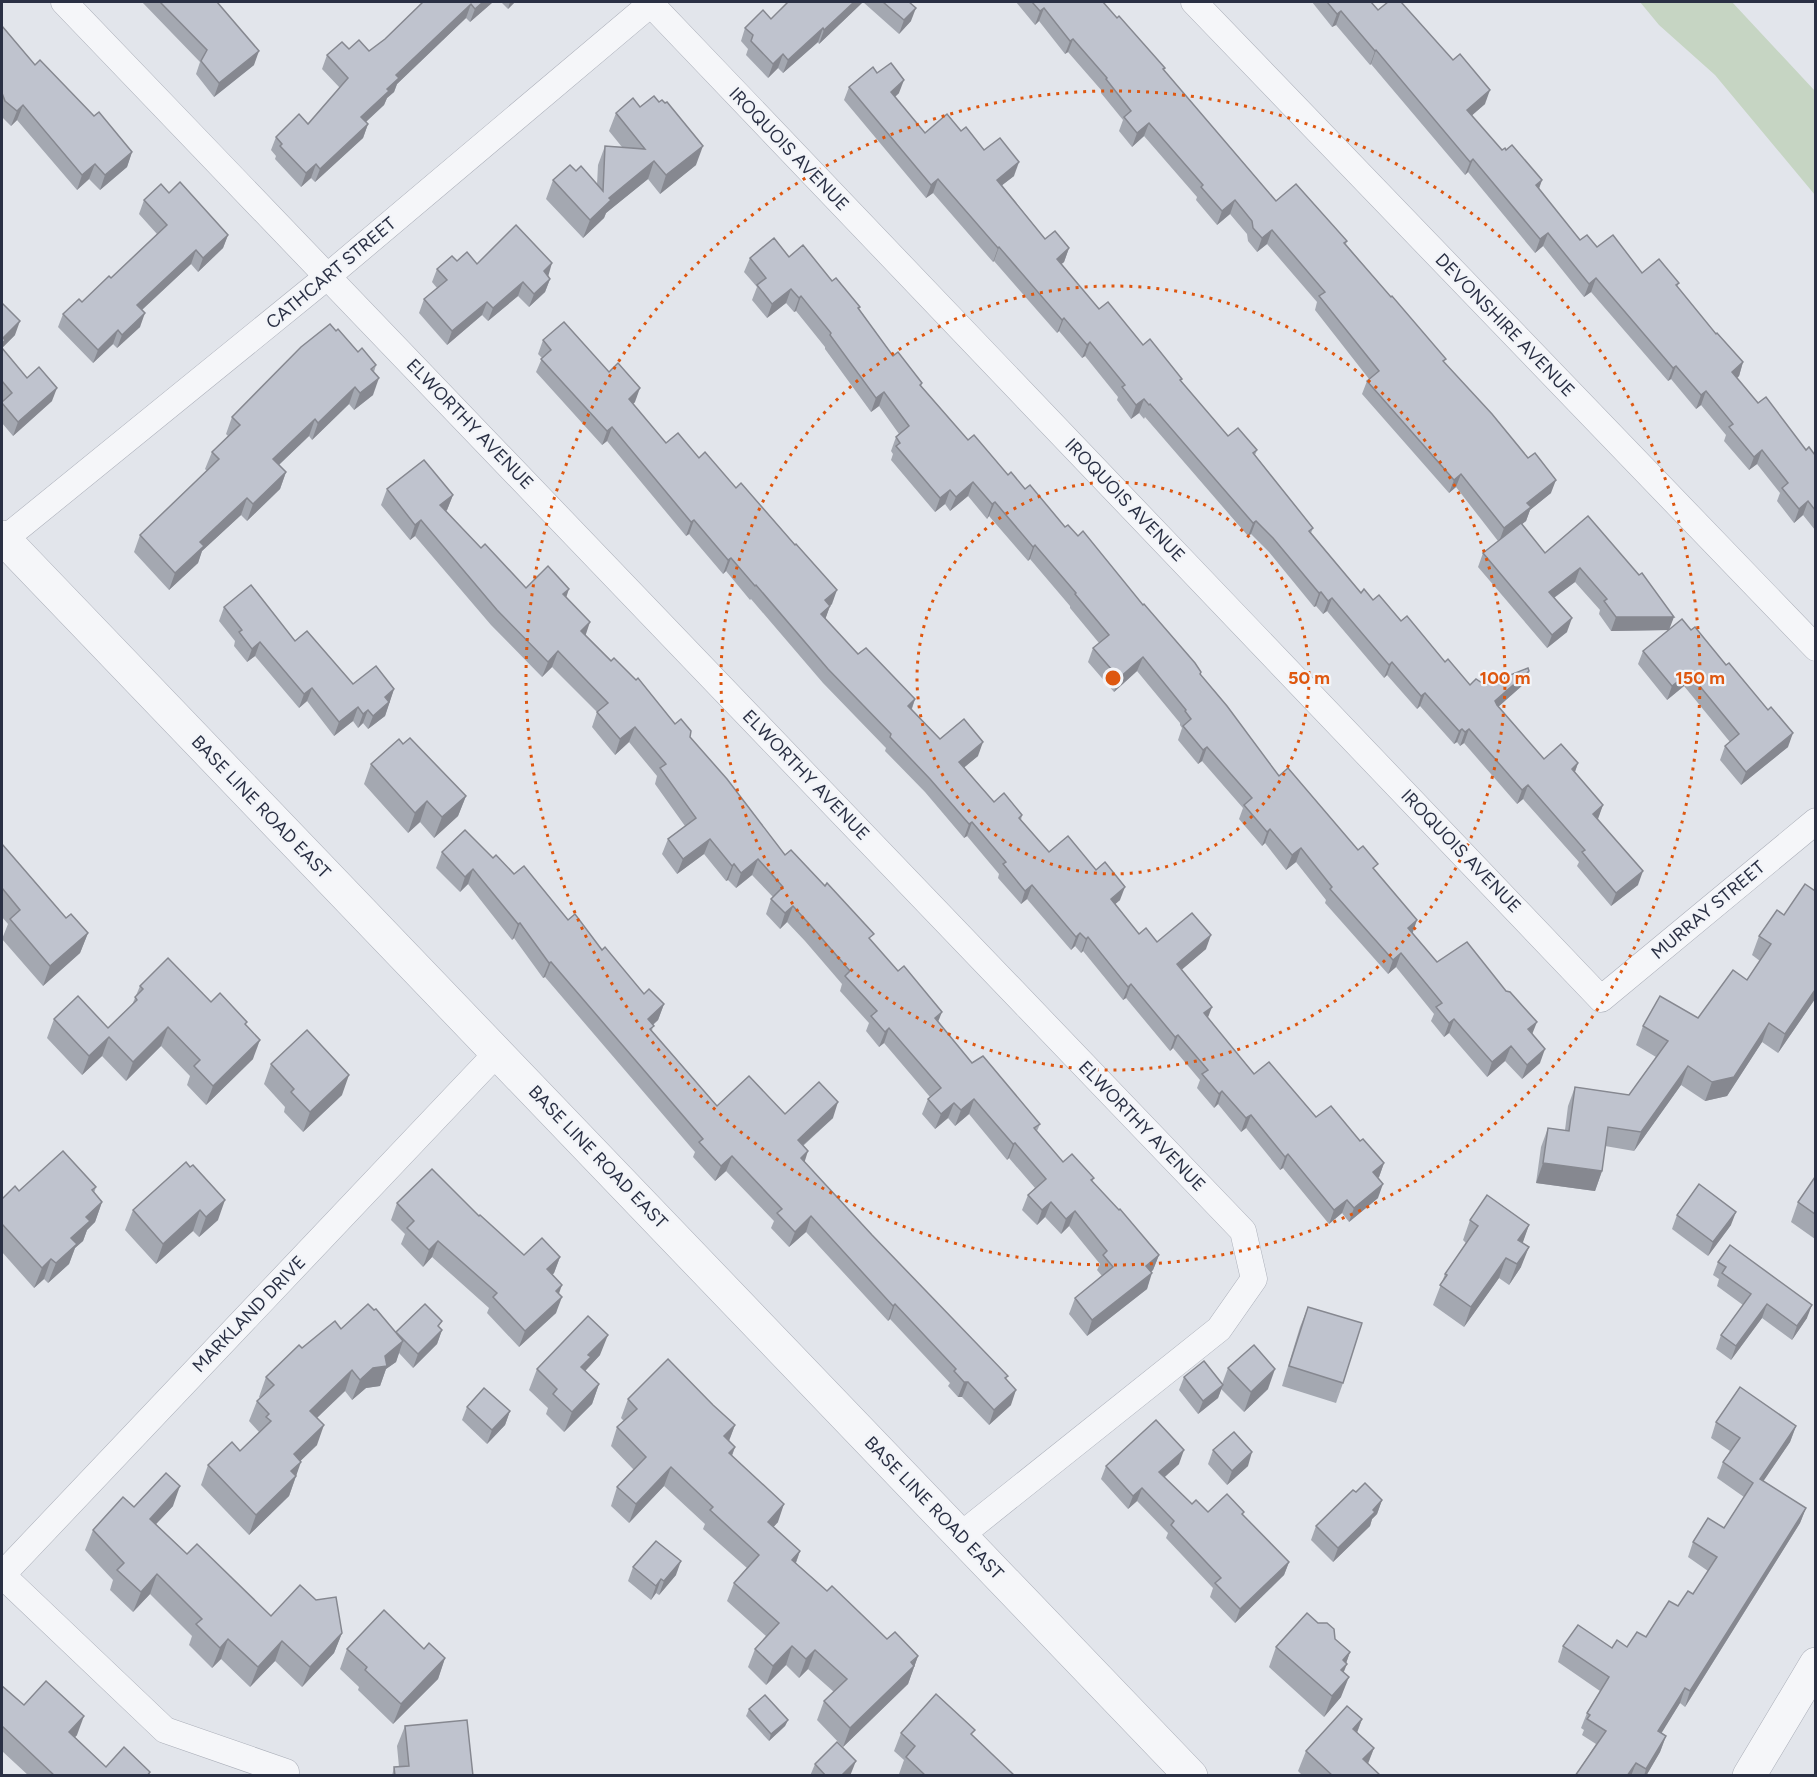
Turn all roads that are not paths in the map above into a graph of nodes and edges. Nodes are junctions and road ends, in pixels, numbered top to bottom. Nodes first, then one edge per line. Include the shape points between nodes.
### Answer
1 (64, 2) edge
2 (651, 2) edge
3 (1194, 2) edge
4 (328, 276) junction
5 (2, 539) edge
6 (1815, 648) edge
7 (1815, 821) edge
8 (1601, 999) joint
9 (497, 1053) junction
10 (960, 1535) junction
11 (2, 1575) edge
12 (1815, 1664) edge
13 (286, 1772) dead end
14 (1191, 1776) edge
15 (1749, 1776) edge

1 - 4 street, ELWORTHY AVENUE
2 - 4 street, CATHCART STREET
2 - 8 street, IROQUOIS AVENUE
3 - 6 street, DEVONSHIRE AVENUE
4 - 5 street, CATHCART STREET
4 - 10 street, ELWORTHY AVENUE via 1243,1231 1254,1279 1219,1329
5 - 9 street, BASE LINE ROAD EAST
7 - 8 street, MURRAY STREET
9 - 10 street, BASE LINE ROAD EAST
9 - 11 street, MARKLAND DRIVE
10 - 14 street, BASE LINE ROAD EAST
11 - 13 street, MARKLAND DRIVE via 165,1730
12 - 15 street

